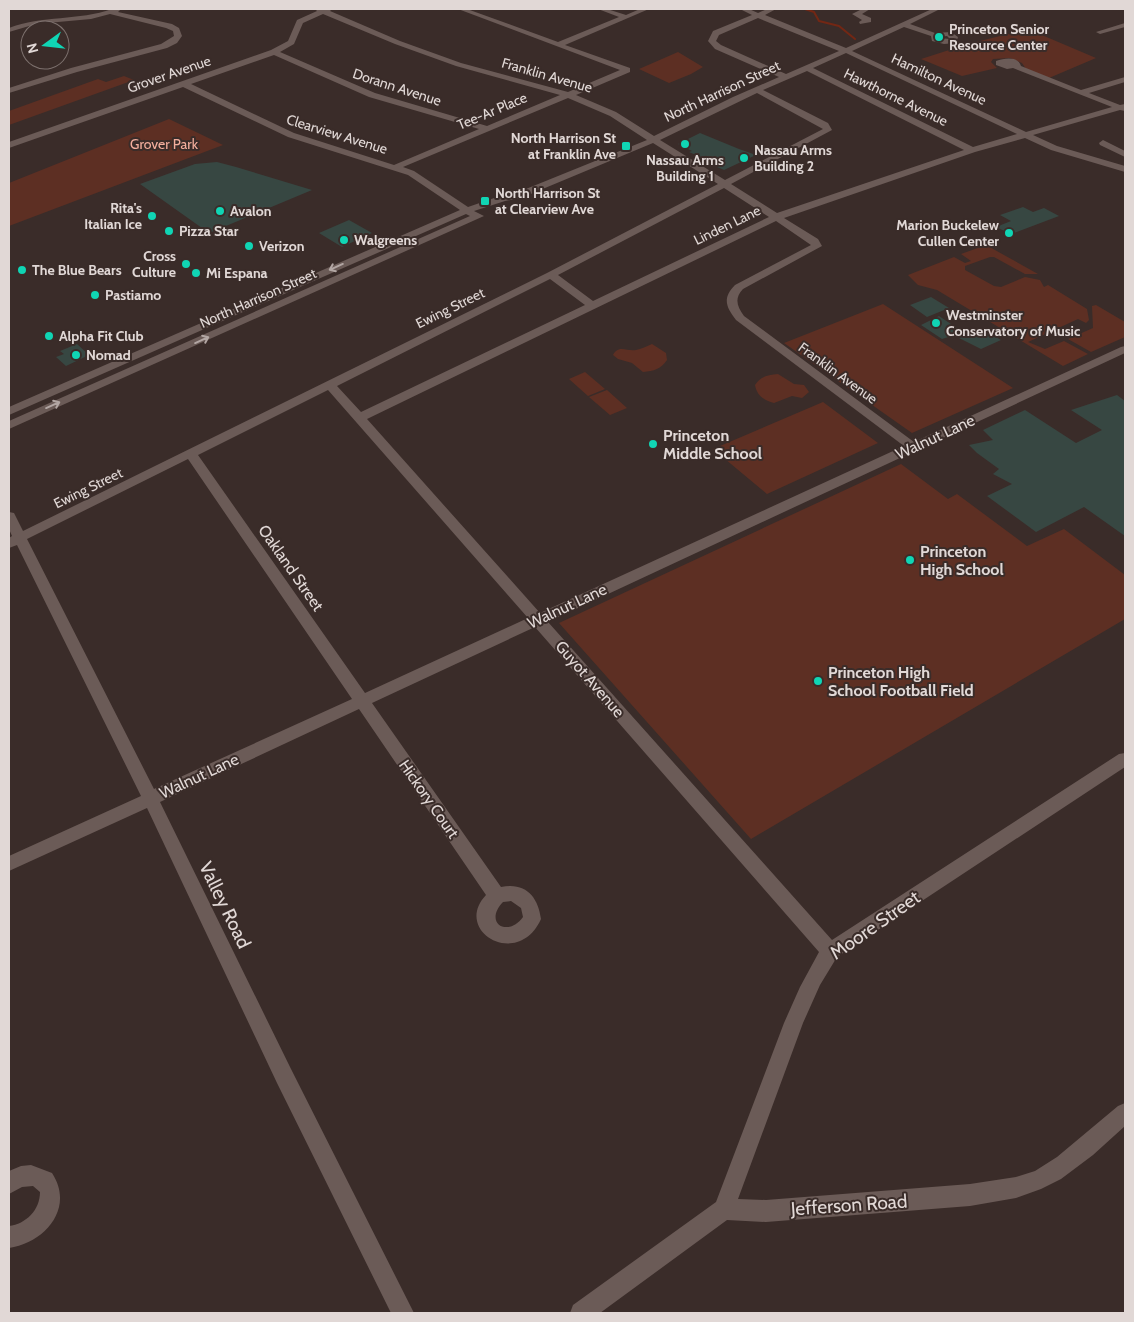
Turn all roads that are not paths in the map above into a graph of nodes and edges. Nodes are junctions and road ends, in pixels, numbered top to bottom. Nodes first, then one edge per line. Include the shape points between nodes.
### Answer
1 (461, 9) edge
2 (601, 9) edge
3 (646, 9) edge
4 (742, 9) edge
5 (772, 9) edge
6 (868, 9) edge
7 (937, 9) edge
8 (114, 10) edge
9 (324, 10) edge
10 (759, 15) junction
11 (625, 17) junction
12 (863, 22) dead end
13 (904, 25) junction
14 (1125, 25) edge
15 (9, 30) edge
16 (1100, 32) dead end
17 (935, 35) dead end
18 (558, 45) junction
19 (847, 51) junction
20 (274, 52) junction
21 (1016, 67) dead end
22 (807, 68) junction
23 (786, 77) junction
24 (1125, 79) edge
25 (184, 84) junction
26 (757, 90) junction
27 (9, 91) edge
28 (1082, 92) junction
29 (568, 94) junction
30 (1124, 108) edge
31 (486, 128) junction
32 (1025, 135) junction
33 (654, 140) junction
34 (1103, 143) dead end
35 (9, 145) edge
36 (972, 150) junction
37 (1125, 154) edge
38 (396, 167) junction
39 (1125, 168) edge
40 (725, 185) junction
41 (518, 196) junction
42 (466, 211) junction
43 (477, 217) junction
44 (776, 217) junction
45 (425, 228) junction
46 (444, 232) junction
47 (395, 241) junction
48 (366, 266) junction
49 (551, 275) junction
50 (341, 278) junction
51 (308, 280) junction
52 (592, 305) junction
53 (1125, 349) edge
54 (330, 385) junction
55 (9, 411) edge
56 (359, 418) junction
57 (9, 425) edge
58 (913, 447) junction
59 (191, 454) junction
60 (9, 516) edge
61 (15, 541) edge
62 (538, 620) junction
63 (361, 701) junction
64 (1125, 759) edge
65 (150, 798) junction
66 (9, 864) edge
67 (497, 896) dead end
68 (830, 951) junction
69 (1125, 1113) edge
70 (10, 1177) edge
71 (724, 1209) junction
72 (9, 1237) edge
73 (403, 1313) edge
74 (581, 1313) edge

1 - 18 street
2 - 11 street
3 - 11 street
4 - 10 street, Hamilton Avenue
5 - 10 street
6 - 12 street via 853,13 868,20
7 - 13 street, North Harrison Street
8 - 15 street via 86,18 41,20
8 - 27 street via 169,26 176,30 178,36 164,46
9 - 20 street, Grover Avenue via 300,22 291,42
9 - 29 street, Franklin Avenue via 462,66
10 - 19 street, Hamilton Avenue
10 - 23 street via 716,33 712,41 718,47
11 - 18 street
13 - 17 street
13 - 19 street, North Harrison Street
14 - 16 street
18 - 29 street, Tee-Ar Place via 627,70
19 - 22 street, North Harrison Street
19 - 32 street, Hamilton Avenue
20 - 25 street, Grover Avenue
20 - 31 street, Dorann Avenue via 372,96
21 - 28 street
22 - 23 street, North Harrison Street
22 - 36 street, Hawthorne Avenue
23 - 26 street, North Harrison Street
24 - 28 street
25 - 35 street, Grover Avenue
25 - 38 street, Clearview Avenue via 291,136
26 - 33 street, North Harrison Street
26 - 40 street, Ewing Street via 825,125 828,130
28 - 30 street
29 - 31 street, Tee-Ar Place
29 - 33 street, Franklin Avenue via 597,105
30 - 32 street, Linden Lane
31 - 38 street, Tee-Ar Place
32 - 36 street, Linden Lane
32 - 39 street, Hamilton Avenue via 1064,152
33 - 40 street, Franklin Avenue
33 - 41 street, North Harrison Street
34 - 37 street
36 - 44 street, Linden Lane
38 - 42 street, Clearview Avenue via 422,178
40 - 44 street, Franklin Avenue
40 - 49 street, Ewing Street
41 - 42 street, North Harrison Street
41 - 43 street, North Harrison Street
42 - 43 street, Clearview Avenue
42 - 45 street, North Harrison Street
43 - 46 street, North Harrison Street
44 - 52 street, Linden Lane
44 - 58 street, Franklin Avenue via 817,246 739,287 731,302 735,313
45 - 46 street
45 - 47 street, North Harrison Street
46 - 48 street, North Harrison Street
47 - 48 street via 398,244 395,248 367,261
47 -> 51 street, North Harrison Street
48 - 50 street, North Harrison Street
49 - 52 street
49 - 54 street, Ewing Street
50 - 51 street
57 -> 50 street, North Harrison Street
51 - 55 street, North Harrison Street
52 - 56 street, Linden Lane
53 - 58 street, Walnut Lane
54 - 56 street, Guyot Avenue
54 - 59 street, Ewing Street
56 - 62 street, Guyot Avenue
58 - 62 street, Walnut Lane
59 - 61 street, Ewing Street
59 - 63 street, Oakland Street
60 - 61 street, Valley Road
61 - 65 street, Valley Road
62 - 63 street, Walnut Lane
62 - 68 street, Guyot Avenue
63 - 65 street, Walnut Lane
63 - 67 street, Hickory Court
64 - 68 street, Moore Street
65 - 66 street, Walnut Lane
65 - 73 street, Valley Road
68 - 71 street, Moore Street via 803,1000
69 - 71 street, Jefferson Road via 1068,1162 1041,1178 998,1191 766,1211
70 - 72 street via 32,1175 41,1178 51,1192 47,1213 32,1230
71 - 74 street

